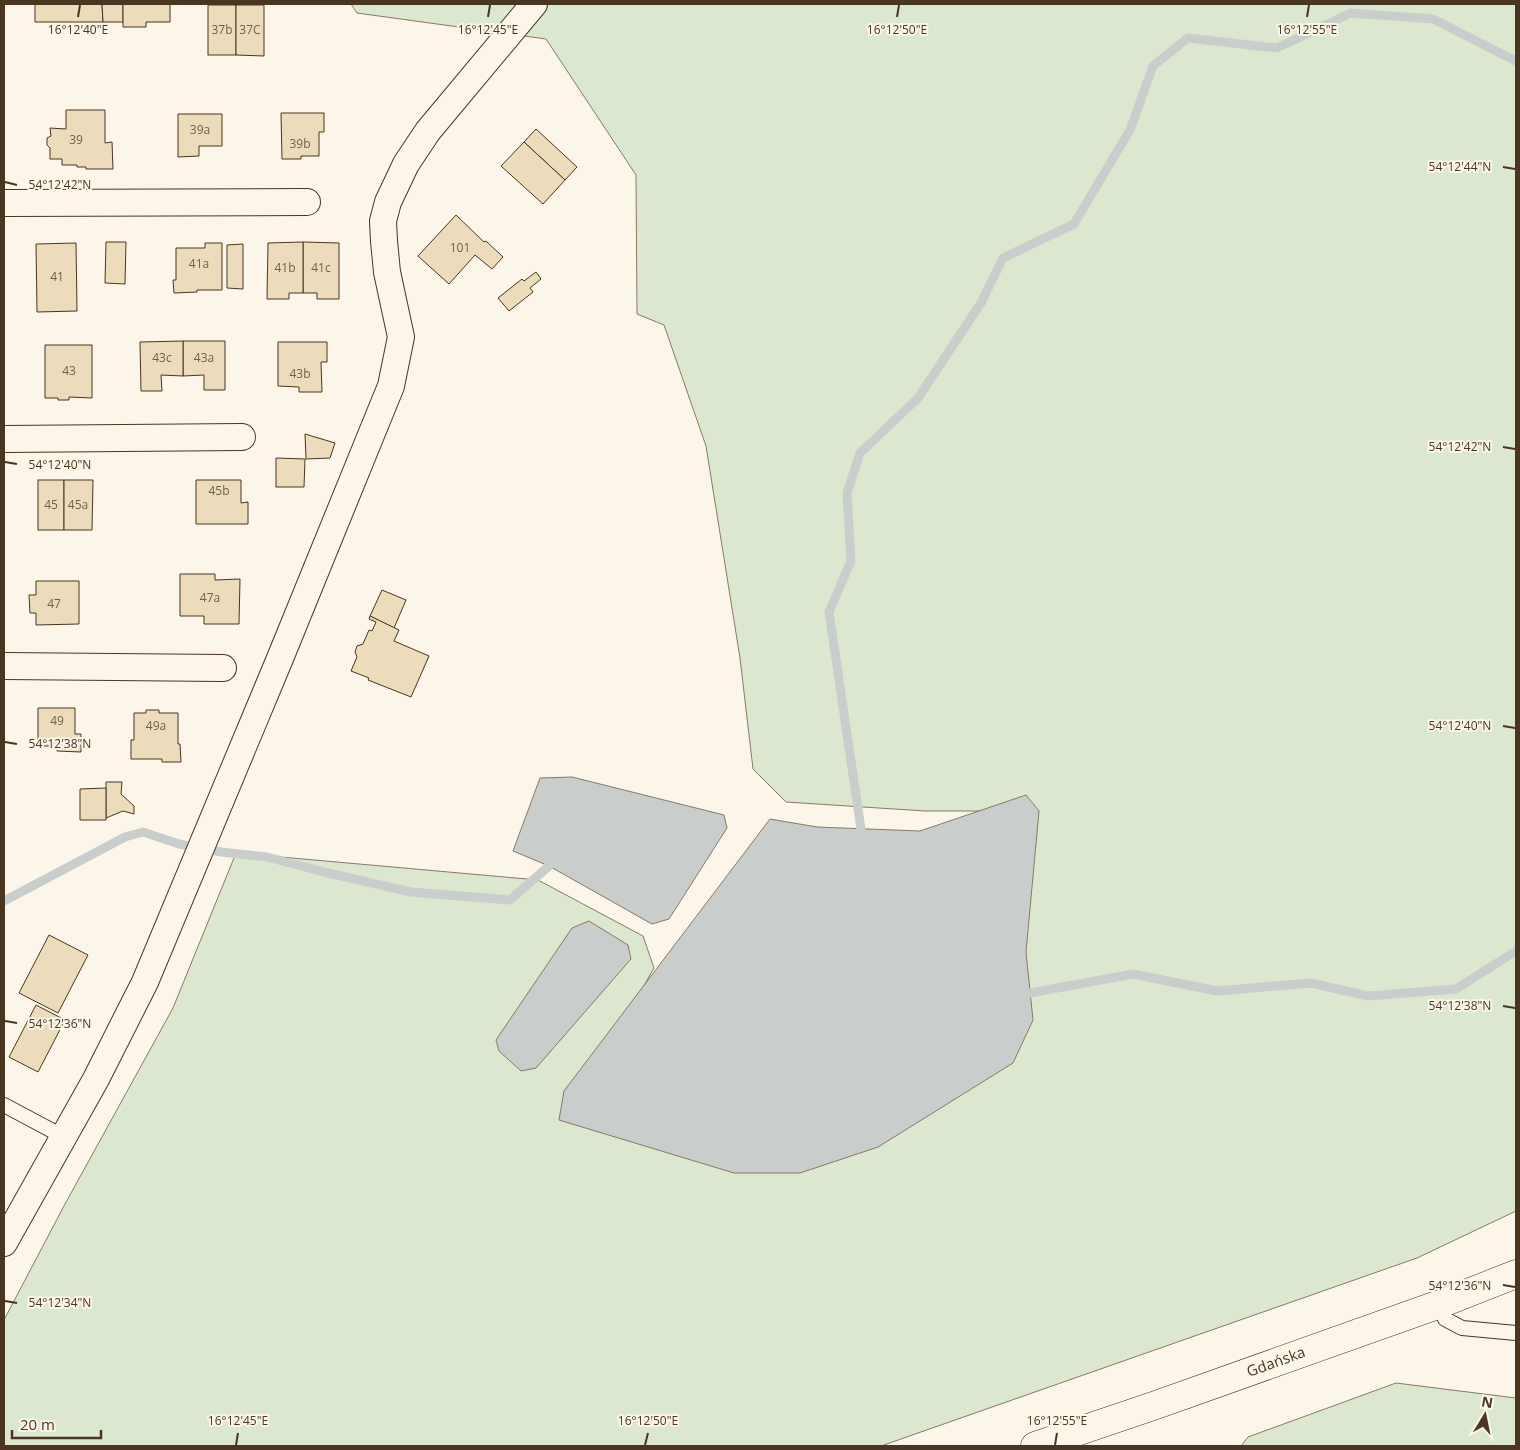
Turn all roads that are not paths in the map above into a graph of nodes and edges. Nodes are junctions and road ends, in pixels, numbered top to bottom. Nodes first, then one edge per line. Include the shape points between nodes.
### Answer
1 (534, 4) edge
2 (308, 202) dead end
3 (4, 203) edge
4 (242, 437) dead end
5 (4, 439) edge
6 (4, 666) edge
7 (223, 668) dead end
8 (4, 1105) edge
9 (64, 1137) junction
10 (4, 1243) edge
11 (1516, 1274) edge
12 (1440, 1304) junction
13 (1516, 1333) edge
14 (1035, 1446) edge

1 - 9 street via 428,131 406,164 388,202 384,241 401,337 391,386 145,982
2 - 3 street
4 - 5 street
6 - 7 street
8 - 9 lane
9 - 10 street
11 - 12 main road, Gdańska
12 - 13 lane via 1444,1319 1462,1328
12 - 14 main road, Gdańska

